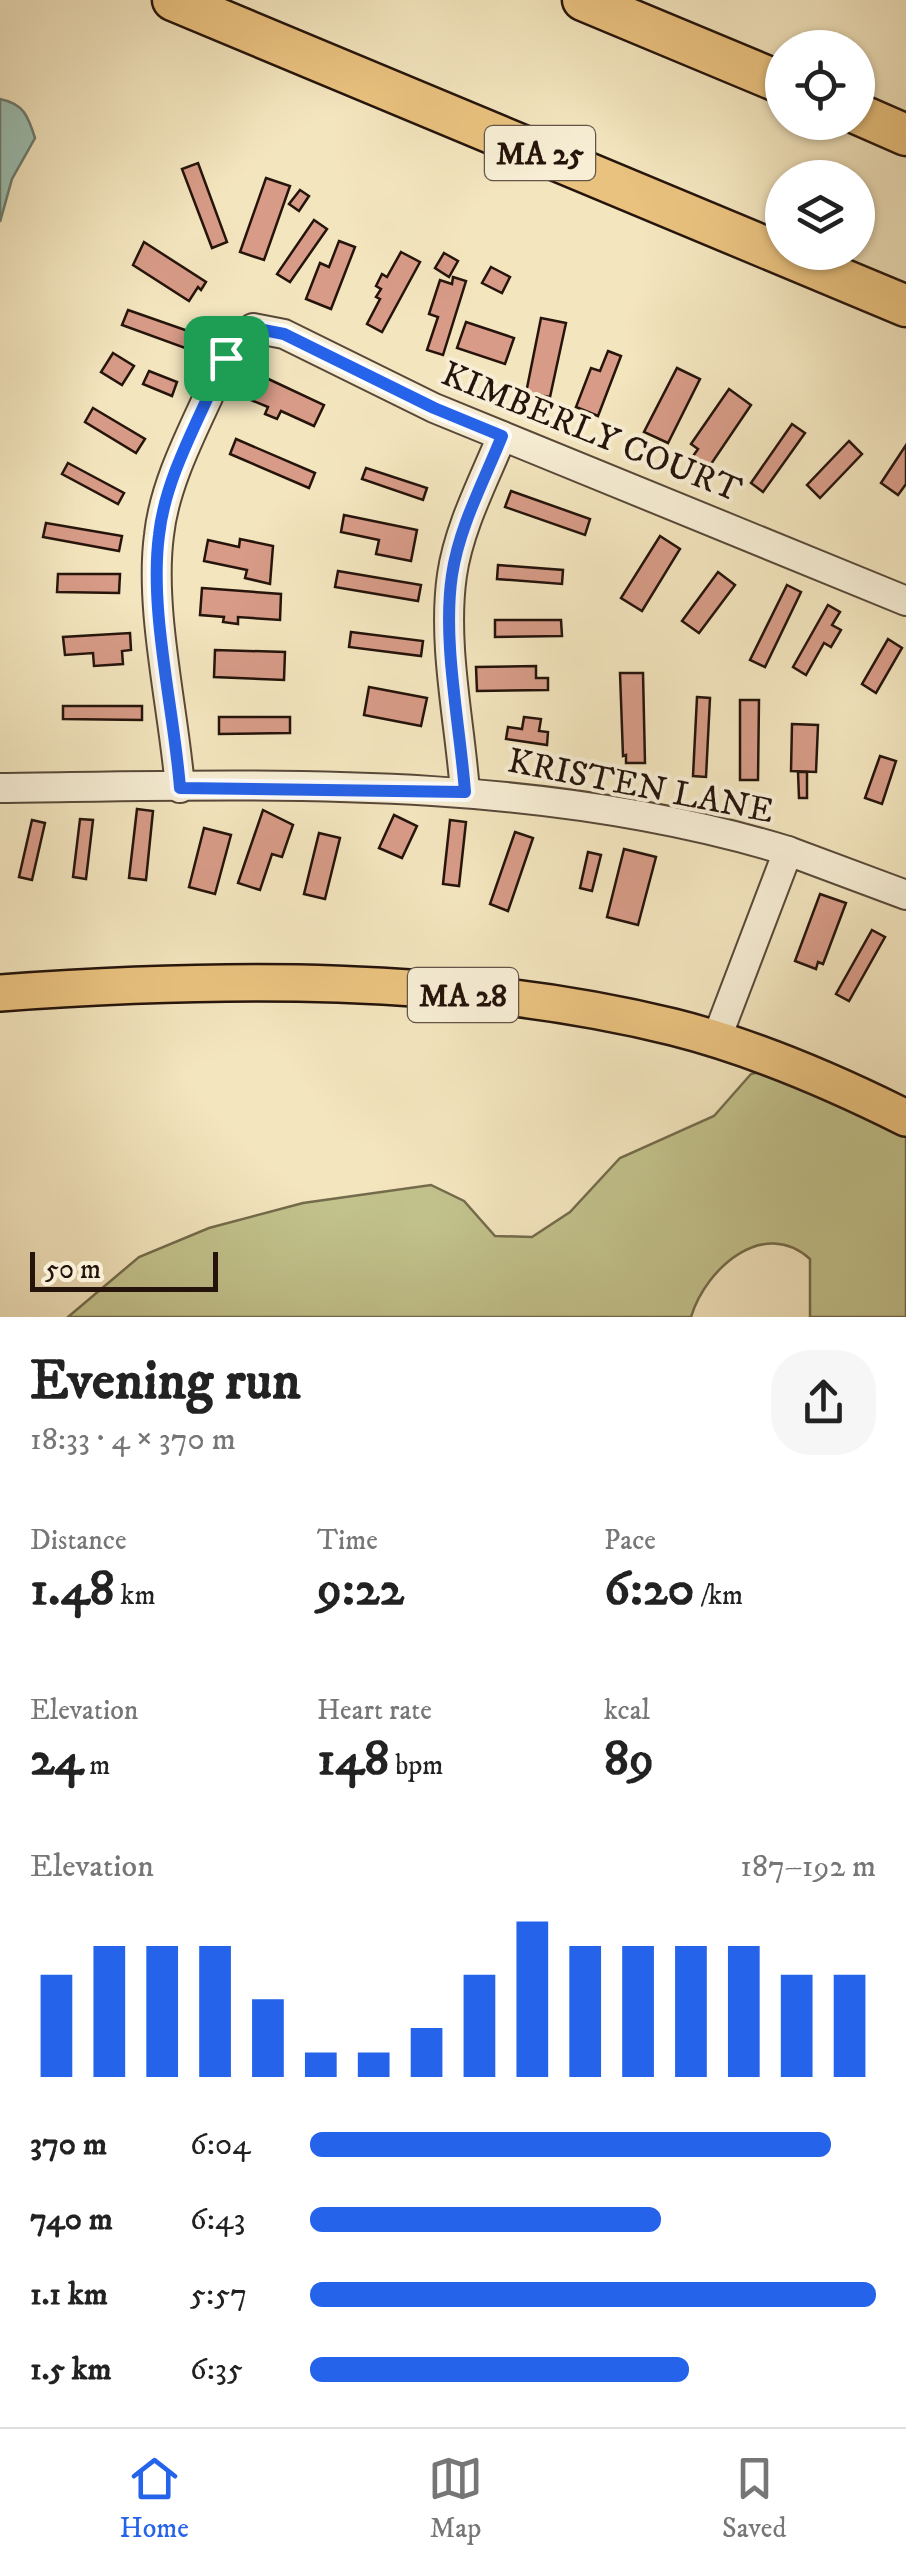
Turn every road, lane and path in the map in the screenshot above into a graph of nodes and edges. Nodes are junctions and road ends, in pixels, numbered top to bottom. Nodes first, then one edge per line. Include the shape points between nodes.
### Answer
1 (174, 0) edge
2 (583, 0) edge
3 (765, 76) edge
4 (875, 121) edge
5 (906, 134) edge
6 (906, 306) edge
7 (502, 436) junction
8 (906, 601) edge
9 (0, 788) edge
10 (180, 788) junction
11 (465, 792) junction
12 (788, 852) junction
13 (906, 895) edge
14 (0, 994) edge
15 (716, 1040) junction
16 (906, 1118) edge

1 - 6 highway, MA 25
2 - 3 highway
4 - 5 highway
7 - 8 street, KIMBERLY COURT
7 - 10 street, KIMBERLY COURT via 284,334 253,328 230,348 158,535
7 - 11 street via 452,577
9 - 10 street, KRISTEN LANE
10 - 11 street, KRISTEN LANE
11 - 12 street, KRISTEN LANE via 584,805
12 - 13 street, KRISTEN LANE
12 - 15 street, KRISTEN LANE
14 - 15 main road, MA 28 via 196,982 379,987 626,1017
15 - 16 main road, MA 28

